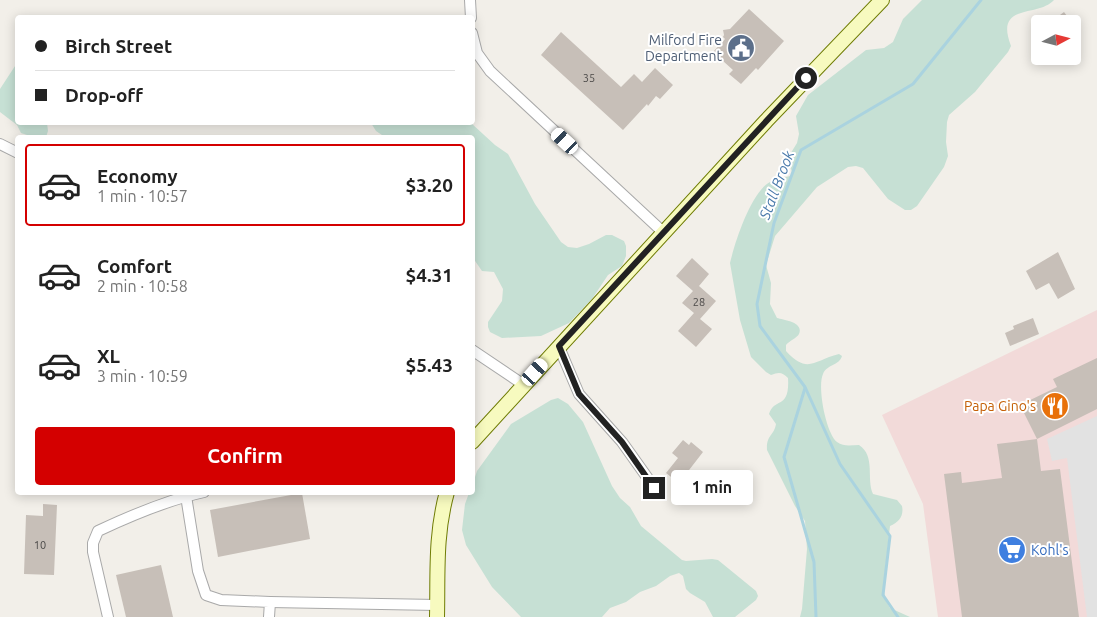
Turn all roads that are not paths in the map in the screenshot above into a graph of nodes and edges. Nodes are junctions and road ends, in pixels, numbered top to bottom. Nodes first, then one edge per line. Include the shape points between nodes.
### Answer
1 (470, 0) edge
2 (882, 0) edge
3 (471, 15) edge
4 (475, 45) edge
5 (0, 144) edge
6 (15, 152) edge
7 (664, 233) junction
8 (559, 346) junction
9 (475, 352) edge
10 (524, 386) junction
11 (475, 439) edge
12 (654, 488) dead end
13 (190, 495) edge
14 (446, 495) edge
15 (186, 496) junction
16 (270, 602) junction
17 (437, 611) edge
18 (108, 617) edge
19 (269, 617) edge

1 - 3 street
2 - 7 street
4 - 7 street via 490,71
5 - 6 street
7 - 8 street
8 - 10 street
8 - 12 street via 579,394 622,442
9 - 10 street
10 - 11 street
13 - 15 street
14 - 17 street via 437,547
15 - 16 street via 198,571 206,595 221,600
15 - 18 street via 98,531 92,543 93,552
16 - 17 street
16 - 19 street

